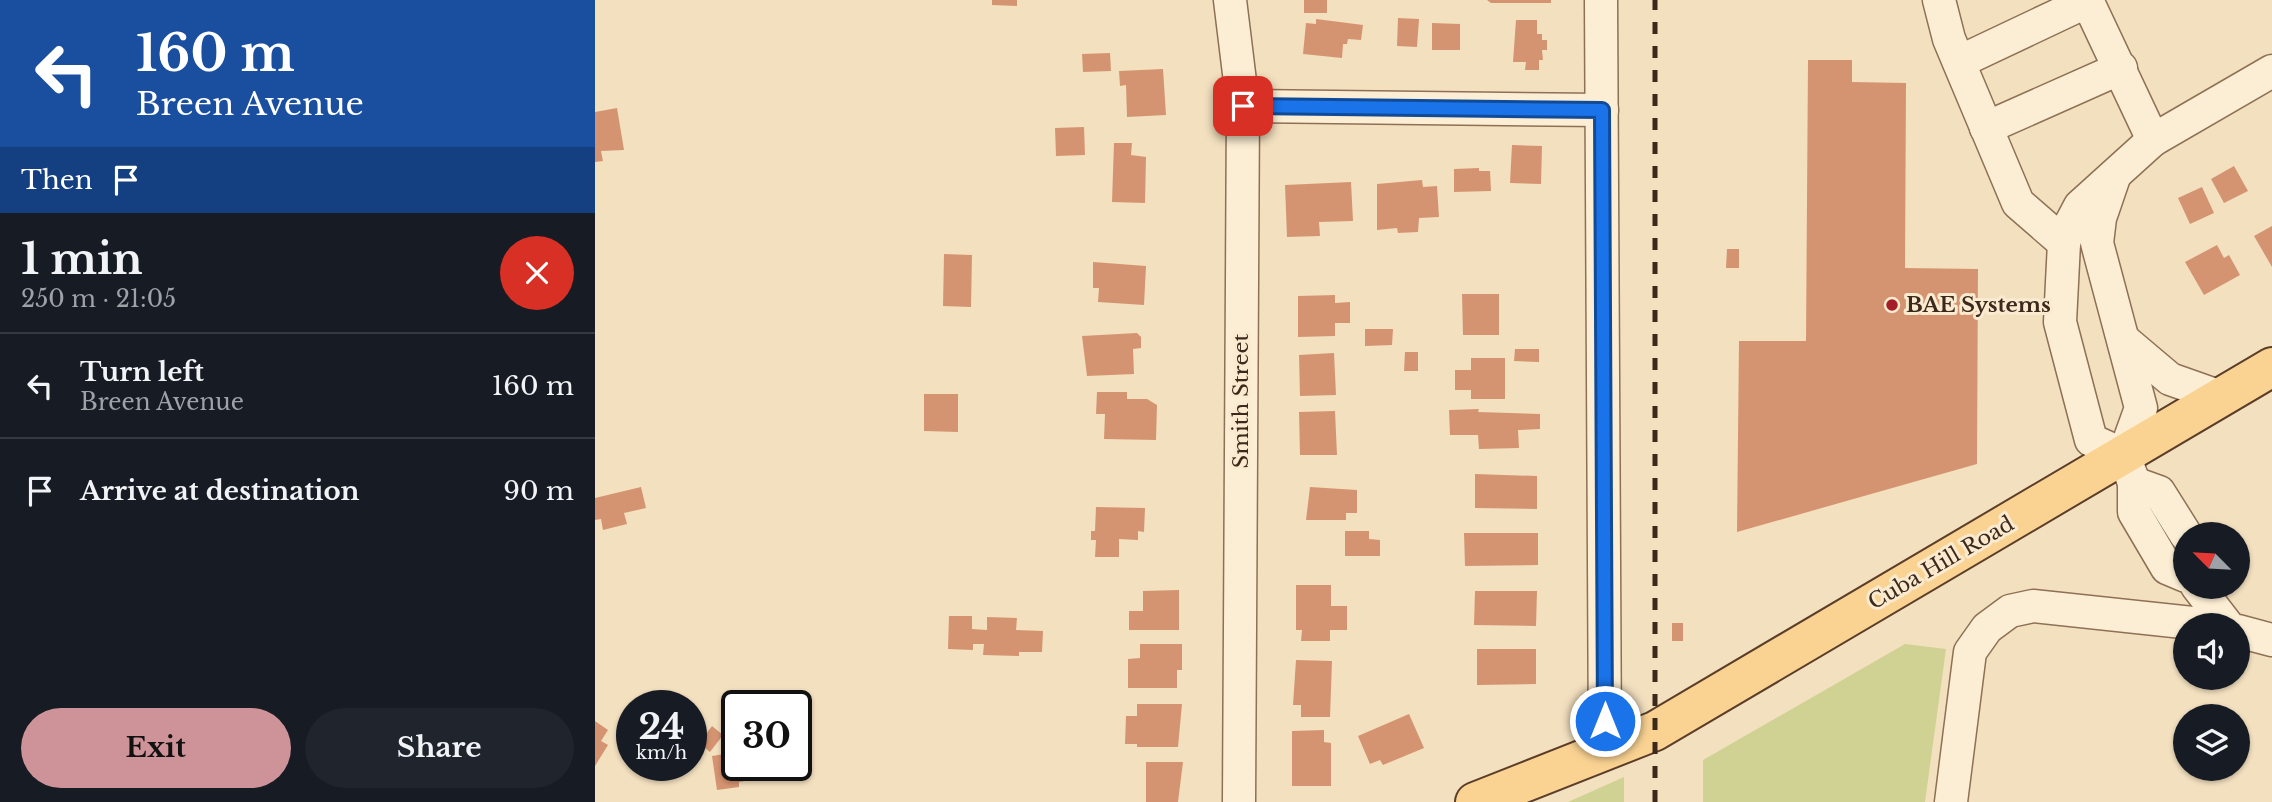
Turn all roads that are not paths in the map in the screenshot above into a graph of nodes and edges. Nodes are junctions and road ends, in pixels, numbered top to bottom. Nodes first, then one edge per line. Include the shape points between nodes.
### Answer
1 (1230, 0) edge
2 (1601, 0) edge
3 (1939, 0) edge
4 (2088, 1) edge
5 (1959, 62) junction
6 (2121, 68) junction
7 (2272, 71) edge
8 (1243, 106) junction
9 (1602, 110) junction
10 (1986, 128) junction
11 (2153, 140) junction
12 (2116, 173) junction
13 (2064, 243) junction
14 (2125, 341) junction
15 (2272, 367) edge
16 (2221, 397) junction
17 (2129, 469) junction
18 (2178, 522) edge
19 (2173, 571) edge
20 (2207, 599) edge
21 (2218, 613) edge
22 (2173, 621) edge
23 (2250, 634) edge
24 (2272, 640) edge
25 (1605, 748) junction
26 (1239, 802) edge
27 (1475, 802) edge
28 (1951, 802) edge

1 - 8 street, Smith Street
2 - 9 street
3 - 5 street
4 - 5 street
4 - 6 street
5 - 10 street
6 - 10 street
6 - 11 street
7 - 11 street
8 - 9 street
8 - 26 street, Smith Street
9 - 25 street
10 - 13 street via 2018,203
11 - 12 street
12 - 13 street via 2080,205
12 - 14 street via 2100,218 2097,243
13 - 17 street via 2060,322 2085,426 2091,440
14 - 16 street via 2170,379
14 - 17 street via 2141,408
15 - 16 main road, Cuba Hill Road
16 - 17 main road, Cuba Hill Road
17 - 18 street via 2159,492
17 - 19 street via 2134,512 2167,569
17 - 25 main road, Cuba Hill Road via 1655,731
20 - 21 street
22 - 28 street via 2033,606 2010,611 1987,628 1970,652
23 - 24 street
25 - 27 main road, Cuba Hill Road

